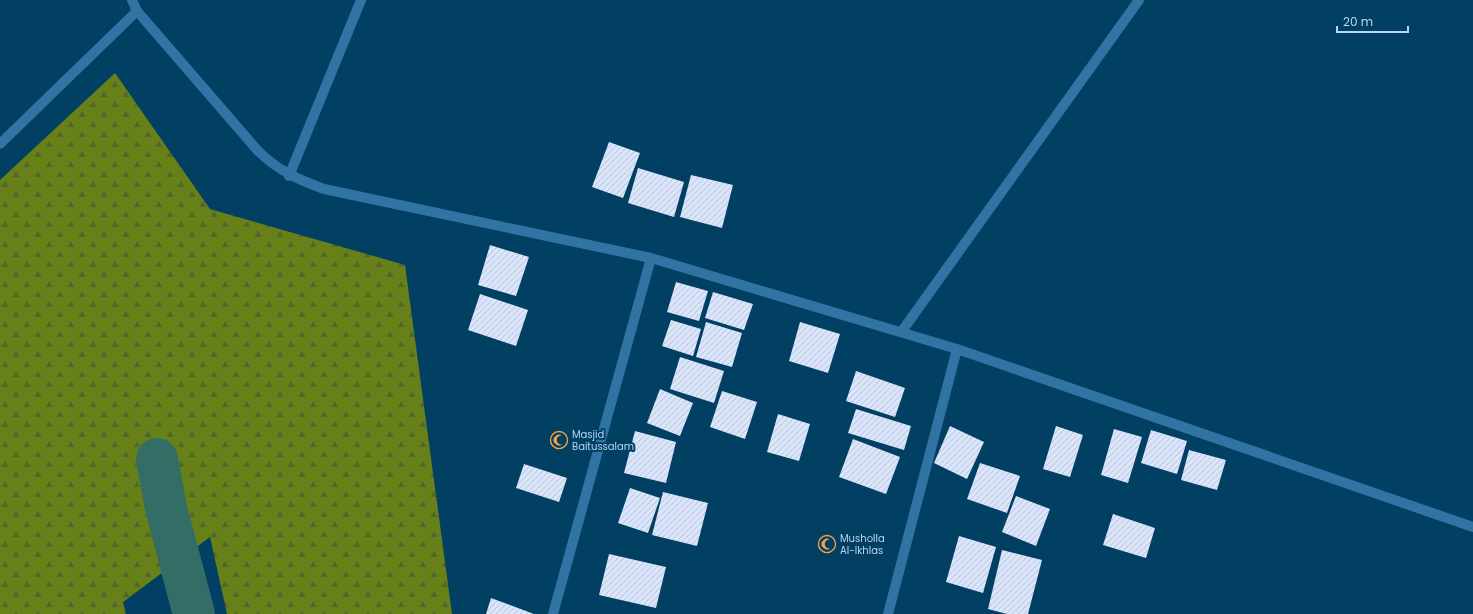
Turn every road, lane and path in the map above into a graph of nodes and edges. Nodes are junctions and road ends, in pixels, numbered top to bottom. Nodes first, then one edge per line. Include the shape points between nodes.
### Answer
1 (132, 0) edge
2 (361, 0) edge
3 (1139, 0) edge
4 (137, 11) junction
5 (0, 144) edge
6 (289, 176) junction
7 (651, 258) junction
8 (902, 331) junction
9 (958, 349) junction
10 (1473, 527) edge
11 (552, 614) edge
12 (888, 614) edge

1 - 4 street
2 - 6 street
3 - 8 street
4 - 5 street
4 - 6 street via 258,151 272,165
6 - 7 street via 324,189
7 - 8 street
7 - 11 street
8 - 9 street
9 - 10 street
9 - 12 street

